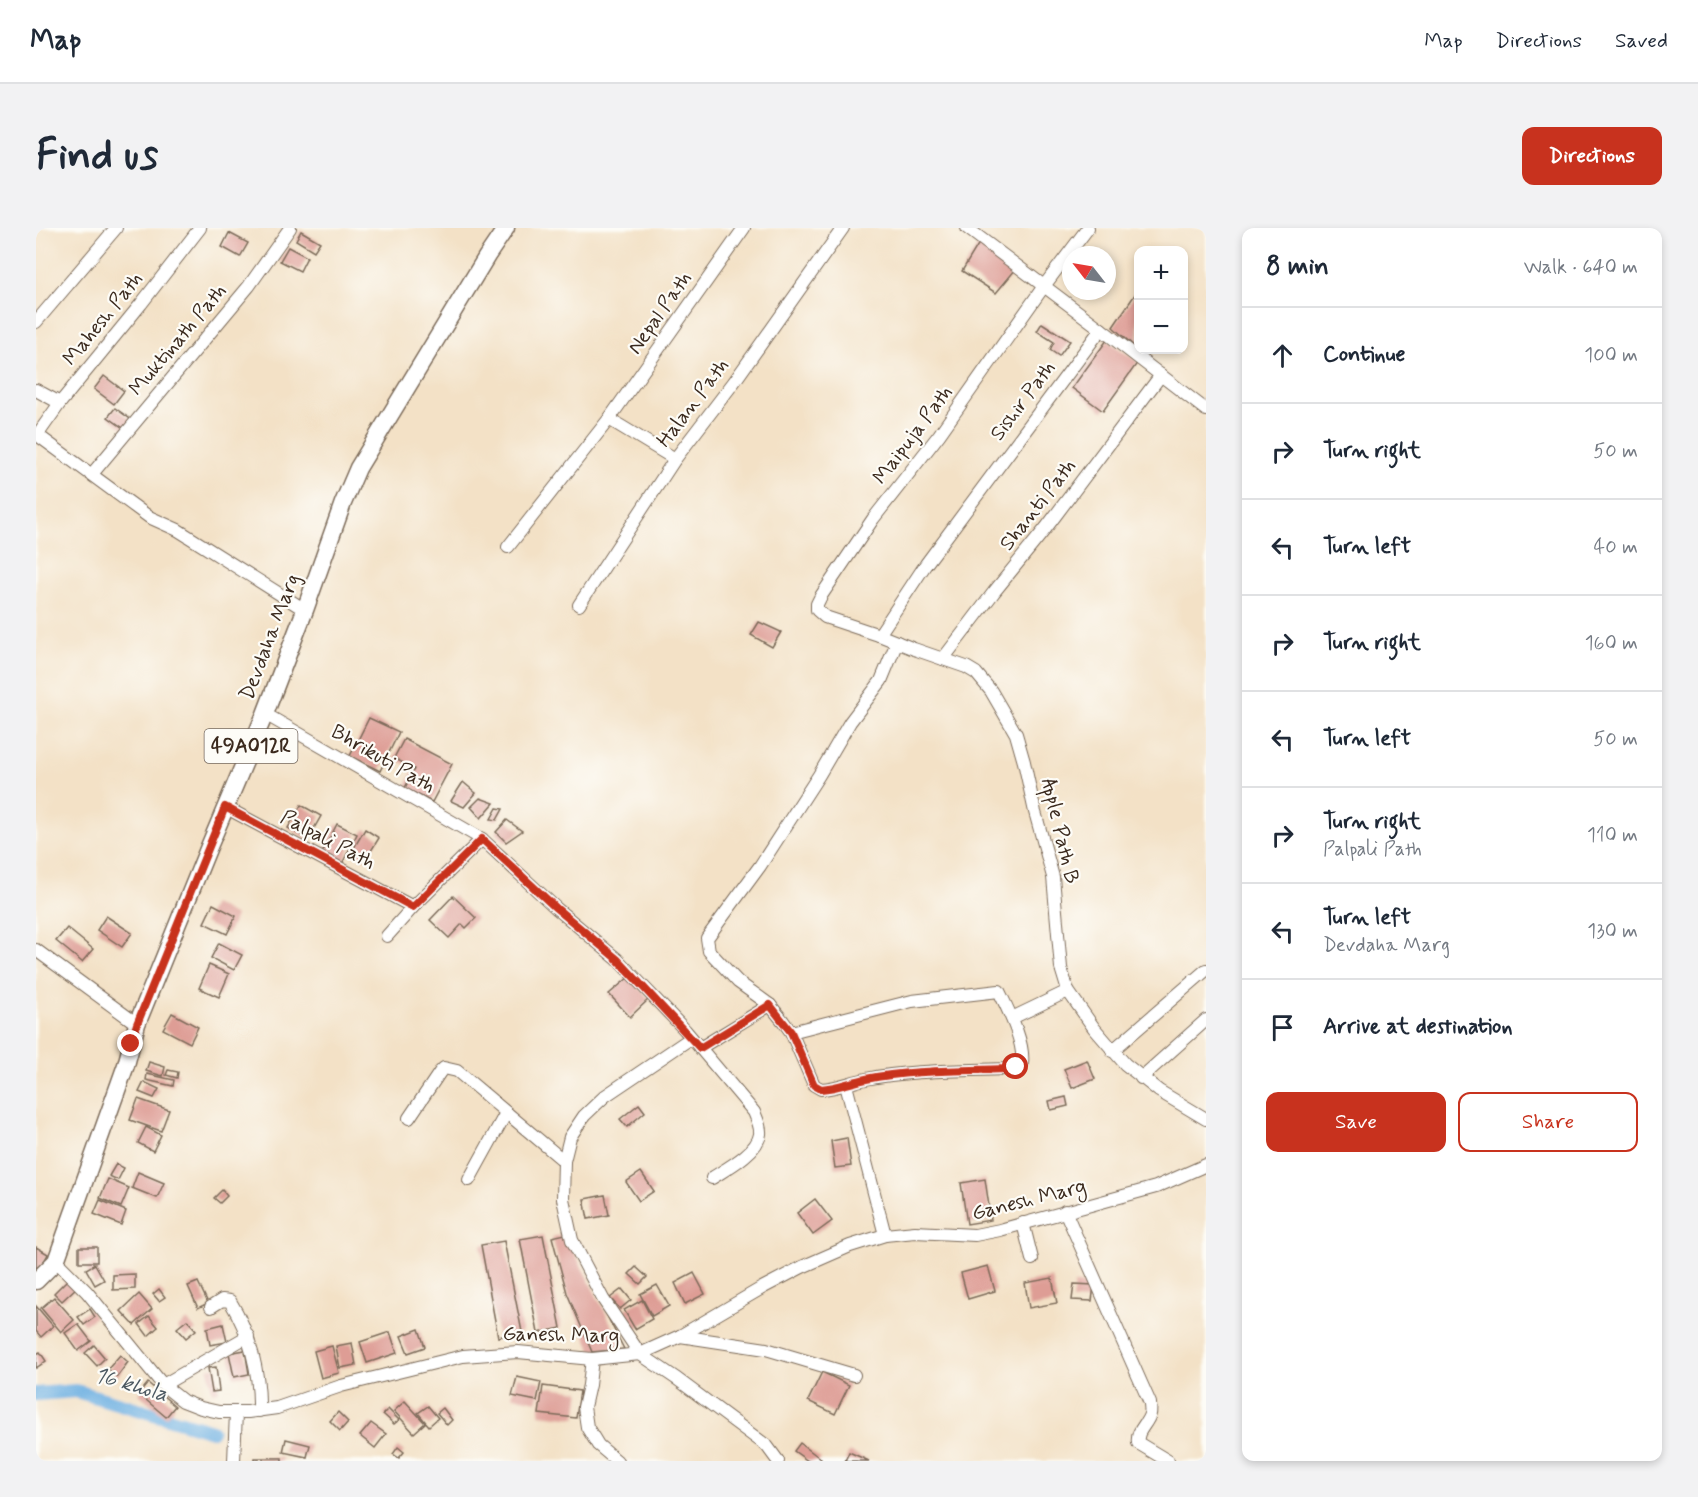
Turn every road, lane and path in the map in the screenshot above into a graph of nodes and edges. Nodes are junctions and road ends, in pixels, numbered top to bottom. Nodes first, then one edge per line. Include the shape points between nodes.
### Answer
1 (116, 228) edge
2 (200, 228) edge
3 (290, 228) edge
4 (506, 228) edge
5 (744, 228) edge
6 (843, 228) edge
7 (967, 228) edge
8 (1088, 228) edge
9 (1044, 286) junction
10 (36, 322) edge
11 (1101, 329) junction
12 (1161, 375) junction
13 (36, 390) edge
14 (60, 403) junction
15 (1206, 410) edge
16 (609, 419) junction
17 (37, 434) edge
18 (675, 459) junction
19 (92, 474) junction
20 (508, 547) dead end
21 (579, 605) dead end
22 (817, 609) joint
23 (305, 610) junction
24 (879, 634) junction
25 (897, 642) junction
26 (943, 659) junction
27 (265, 714) junction
28 (225, 807) junction
29 (482, 839) junction
30 (413, 907) junction
31 (387, 936) dead end
32 (36, 950) edge
33 (1206, 970) edge
34 (1068, 992) junction
35 (770, 1005) junction
36 (1012, 1018) junction
37 (1206, 1020) edge
38 (137, 1024) junction
39 (791, 1032) junction
40 (692, 1038) junction
41 (700, 1048) junction
42 (1112, 1051) junction
43 (1141, 1078) junction
44 (846, 1085) junction
45 (506, 1113) junction
46 (409, 1118) dead end
47 (1206, 1119) edge
48 (564, 1161) junction
49 (1206, 1165) edge
50 (712, 1178) dead end
51 (469, 1180) dead end
52 (1065, 1211) junction
53 (1023, 1223) junction
54 (885, 1234) junction
55 (1032, 1259) dead end
56 (56, 1261) junction
57 (36, 1281) edge
58 (211, 1307) dead end
59 (248, 1336) junction
60 (680, 1336) junction
61 (640, 1354) junction
62 (592, 1359) junction
63 (854, 1375) dead end
64 (163, 1385) junction
65 (259, 1411) junction
66 (236, 1412) junction
67 (234, 1461) edge
68 (617, 1461) edge
69 (778, 1461) edge
70 (1168, 1461) edge

1 - 10 street
2 - 14 street, Mahesh Path
3 - 19 street, Muktinath Path via 249,286
4 - 23 main road, Devdaha Marg / 49A012R via 358,468
5 - 16 street, Nepal Path
6 - 18 street, Halan Path
7 - 9 street
8 - 9 street, Maipuja Path
9 - 11 street
9 - 22 street, Maipuja Path via 939,435 873,519 821,596
11 - 12 street
11 - 24 street, Sishir Path
12 - 15 street
12 - 26 street, Shanti Path
13 - 14 street
14 - 17 street, Mahesh Path
16 - 18 street
16 - 20 street, Nepal Path
17 - 19 street
18 - 21 street, Halan Path
19 - 23 street via 149,517 178,530
22 - 24 street, Apple Path B via 825,617
23 - 27 main road, Devdaha Marg / 49A012R
24 - 25 street, Apple Path B
25 - 26 street, Apple Path B
25 - 35 street via 881,681 850,722 760,866 707,938 709,951 738,982
26 - 34 street, Apple Path B via 976,673 1017,734 1053,877 1061,968
27 - 28 main road, Devdaha Marg / 49A012R
27 - 29 street, Bhrikuti Path
28 - 30 street, Palpali Path
28 - 38 main road, Devdaha Marg / 49A012R
29 - 30 street
29 - 40 street, Bhrikuti Path via 617,959
30 - 31 street
32 - 38 street
33 - 42 street
34 - 36 street
34 - 42 street, Apple Path B
35 - 39 street
35 - 41 street
36 - 39 street via 999,991 912,1001
36 - 44 street via 1023,1058 1016,1067 865,1079
37 - 43 street
38 - 56 main road, Devdaha Marg / 49A012R
39 - 44 street via 814,1085 821,1089
40 - 41 street, Bhrikuti Path
40 - 48 street via 605,1096 584,1116 570,1137
41 - 50 street, Bhrikuti Path via 754,1112 759,1125 756,1145
42 - 43 street, Apple Path B
43 - 47 street, Apple Path B
44 - 54 street
45 - 46 street via 457,1071 444,1068
45 - 48 street
45 - 51 street
48 - 61 street via 563,1199 572,1240 603,1299
49 - 52 street, Ganesh Marg via 1156,1187
52 - 53 street, Ganesh Marg
52 - 70 street via 1150,1403 1151,1413 1140,1430 1138,1443
53 - 54 street, Ganesh Marg via 975,1235
53 - 55 street
54 - 60 street, Ganesh Marg via 802,1267
56 - 57 main road, Devdaha Marg / 49A012R
56 - 64 street, Ganesh Marg via 87,1292
58 - 59 street via 222,1300 230,1301
59 - 64 street
59 - 65 street via 260,1389
60 - 61 street, Ganesh Marg
60 - 63 street via 766,1349
61 - 62 street, Ganesh Marg
61 - 69 street via 767,1446
62 - 65 street, Ganesh Marg via 518,1352 463,1356 351,1383 286,1406
62 - 68 street via 584,1407 587,1427 598,1445
64 - 66 street, Ganesh Marg via 183,1401 201,1408
65 - 66 street, Ganesh Marg
66 - 67 street

